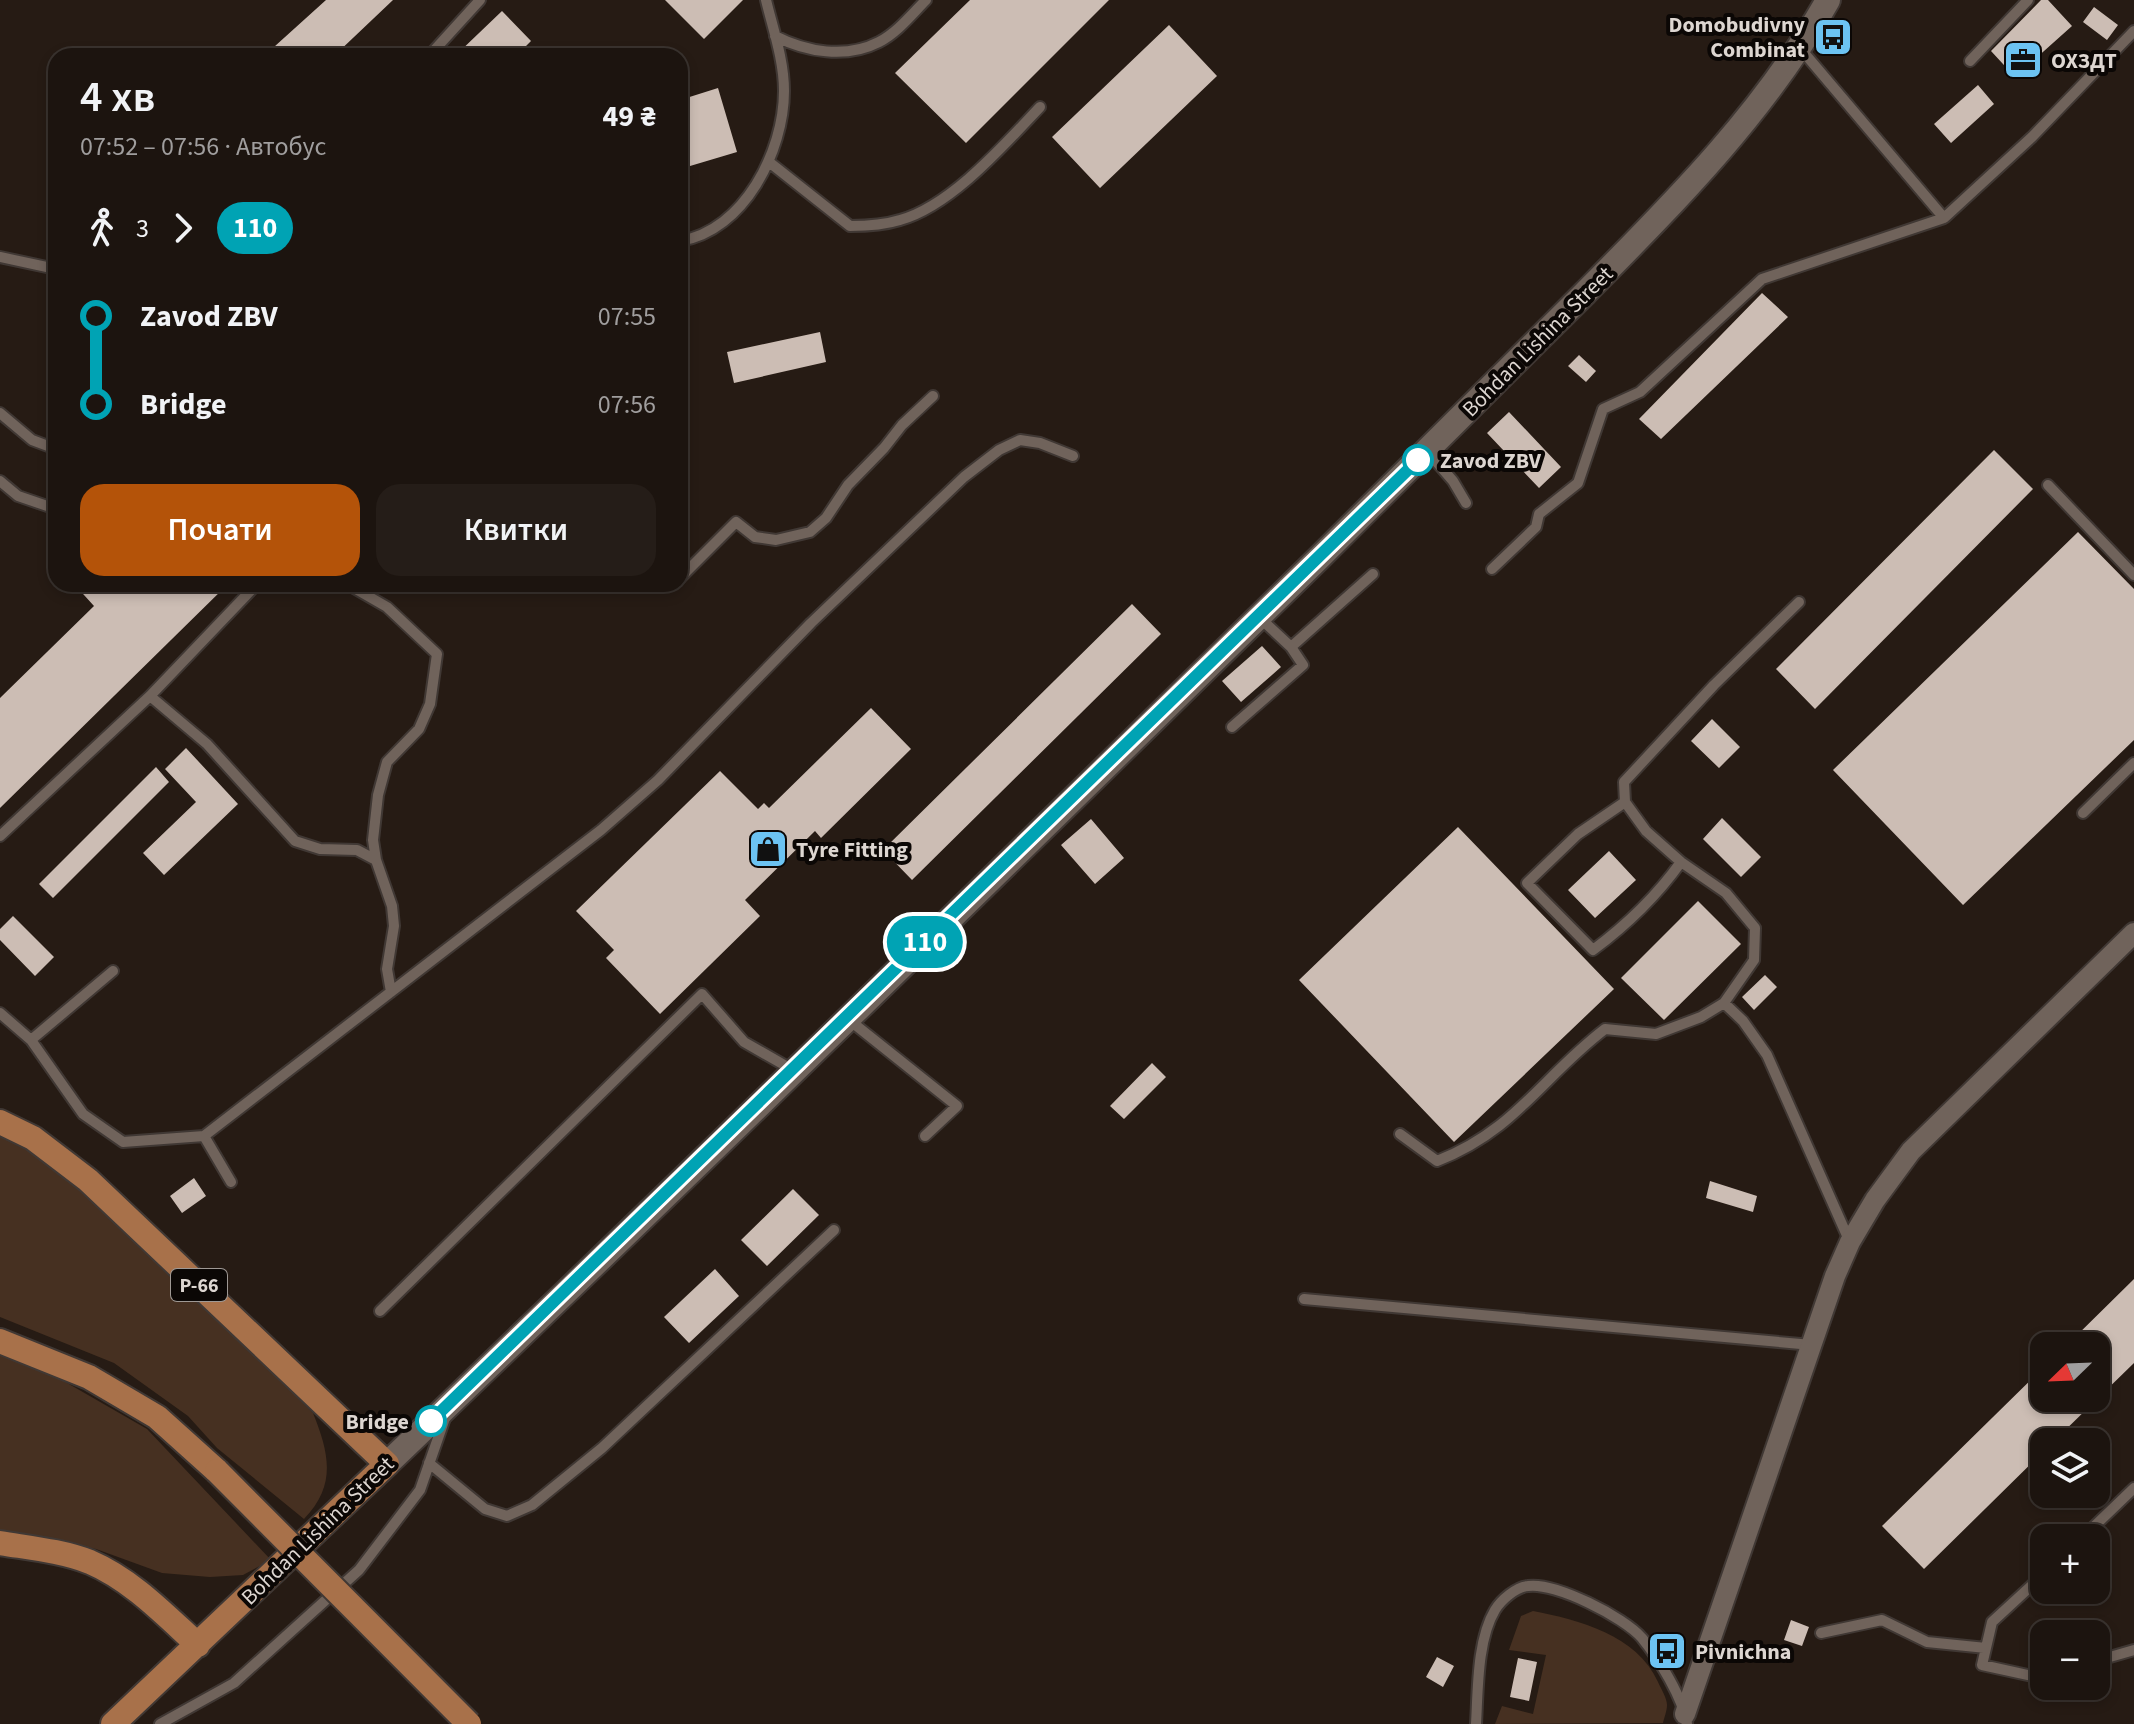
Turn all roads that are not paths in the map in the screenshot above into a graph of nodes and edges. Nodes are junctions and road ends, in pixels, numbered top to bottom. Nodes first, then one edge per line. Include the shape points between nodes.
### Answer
1 (480, 0) edge
2 (766, 0) edge
3 (926, 0) edge
4 (1828, 0) edge
5 (2028, 0) edge
6 (2134, 31) edge
7 (775, 36) junction
8 (436, 48) edge
9 (1800, 48) junction
10 (1970, 61) dead end
11 (1040, 107) dead end
12 (769, 162) junction
13 (1944, 218) junction
14 (688, 238) edge
15 (0, 257) edge
16 (48, 267) edge
17 (933, 396) dead end
18 (0, 413) edge
19 (48, 446) edge
20 (1427, 451) junction
21 (1073, 456) dead end
22 (0, 481) edge
23 (2048, 485) dead end
24 (1466, 503) dead end
25 (48, 506) edge
26 (1492, 569) dead end
27 (688, 570) edge
28 (1373, 574) dead end
29 (2134, 575) edge
30 (249, 592) edge
31 (361, 592) edge
32 (1799, 602) dead end
33 (1259, 617) junction
34 (1291, 647) junction
35 (150, 696) junction
36 (1232, 727) dead end
37 (2134, 763) edge
38 (1625, 802) junction
39 (2083, 813) dead end
40 (0, 836) edge
41 (376, 860) junction
42 (1681, 862) junction
43 (2134, 933) edge
44 (113, 971) dead end
45 (391, 992) junction
46 (1724, 1003) junction
47 (0, 1013) edge
48 (847, 1018) junction
49 (31, 1040) junction
50 (793, 1070) junction
51 (0, 1122) edge
52 (1400, 1134) dead end
53 (204, 1136) junction
54 (925, 1136) dead end
55 (231, 1182) dead end
56 (834, 1230) dead end
57 (1850, 1242) junction
58 (1304, 1299) dead end
59 (380, 1311) dead end
60 (0, 1341) edge
61 (1812, 1345) junction
62 (442, 1412) junction
63 (429, 1463) junction
64 (387, 1464) junction
65 (2134, 1488) edge
66 (2097, 1524) edge
67 (0, 1543) edge
68 (2030, 1587) edge
69 (1821, 1633) dead end
70 (198, 1645) junction
71 (1986, 1648) junction
72 (2134, 1650) edge
73 (2110, 1657) edge
74 (2030, 1675) edge
75 (1686, 1719) edge
76 (113, 1724) edge
77 (160, 1724) edge
78 (469, 1724) edge
79 (1476, 1724) edge

1 - 8 lane
2 - 7 lane
3 - 7 lane via 880,42 868,46 820,52
4 - 9 main road, Bohdan Lishina Street
5 - 10 lane
6 - 13 lane
7 - 12 lane via 784,92
9 - 13 lane
9 - 20 main road, Bohdan Lishina Street via 1730,141
11 - 12 lane via 952,192 902,220 850,226
12 - 14 lane via 719,227
13 - 26 lane via 1762,279 1640,392 1603,409 1578,483 1539,514 1536,527
15 - 16 lane
17 - 27 lane via 810,532 776,540 755,537 736,522
18 - 19 lane via 32,440
20 - 24 lane
20 - 33 main road, Bohdan Lishina Street
21 - 45 lane via 1020,440 964,477 658,780
22 - 25 lane via 18,496
23 - 29 lane
28 - 34 lane
30 - 35 lane
31 - 41 lane via 387,607 437,654 430,704 419,729 387,762 378,795
32 - 38 lane via 1624,782
33 - 34 lane
33 - 48 main road, Bohdan Lishina Street
34 - 36 lane via 1303,665
35 - 40 lane
35 - 41 lane via 207,744 295,841 320,849 357,850
37 - 39 lane
38 - 42 lane via 1646,831
38 - 42 lane via 1578,834 1527,883 1593,950 1651,900
41 - 45 lane via 392,906 387,969
42 - 46 lane via 1726,893 1755,928 1754,960
43 - 57 street via 1911,1151
44 - 49 lane
45 - 53 lane
46 - 52 lane via 1656,1034 1605,1029 1520,1111 1492,1133 1437,1161
46 - 57 lane via 1767,1055
47 - 49 lane
48 - 50 main road, Bohdan Lishina Street
48 - 54 lane via 957,1106
49 - 53 lane via 83,1114 123,1142
50 - 59 lane via 744,1042 702,994
50 - 62 main road, Bohdan Lishina Street
51 - 64 main road, Р-66 via 33,1138 88,1180
53 - 55 lane
56 - 63 lane via 602,1448 532,1505 507,1516 485,1509
57 - 61 street
58 - 61 lane
60 - 78 main road, bridge via 89,1377 157,1417
61 - 75 street
62 - 63 lane
62 - 64 main road, Bohdan Lishina Street
63 - 77 lane via 420,1490 359,1570 234,1683
64 - 70 main road, Bohdan Lishina Street
65 - 66 lane
67 - 70 main road via 91,1563 145,1597
68 - 71 lane via 1992,1622
69 - 71 lane via 1882,1620 1927,1642
70 - 76 main road, Bohdan Lishina Street
71 - 74 lane via 1982,1665
72 - 73 lane
75 - 79 lane via 1640,1636 1575,1597 1545,1586 1525,1586 1495,1609 1486,1632

